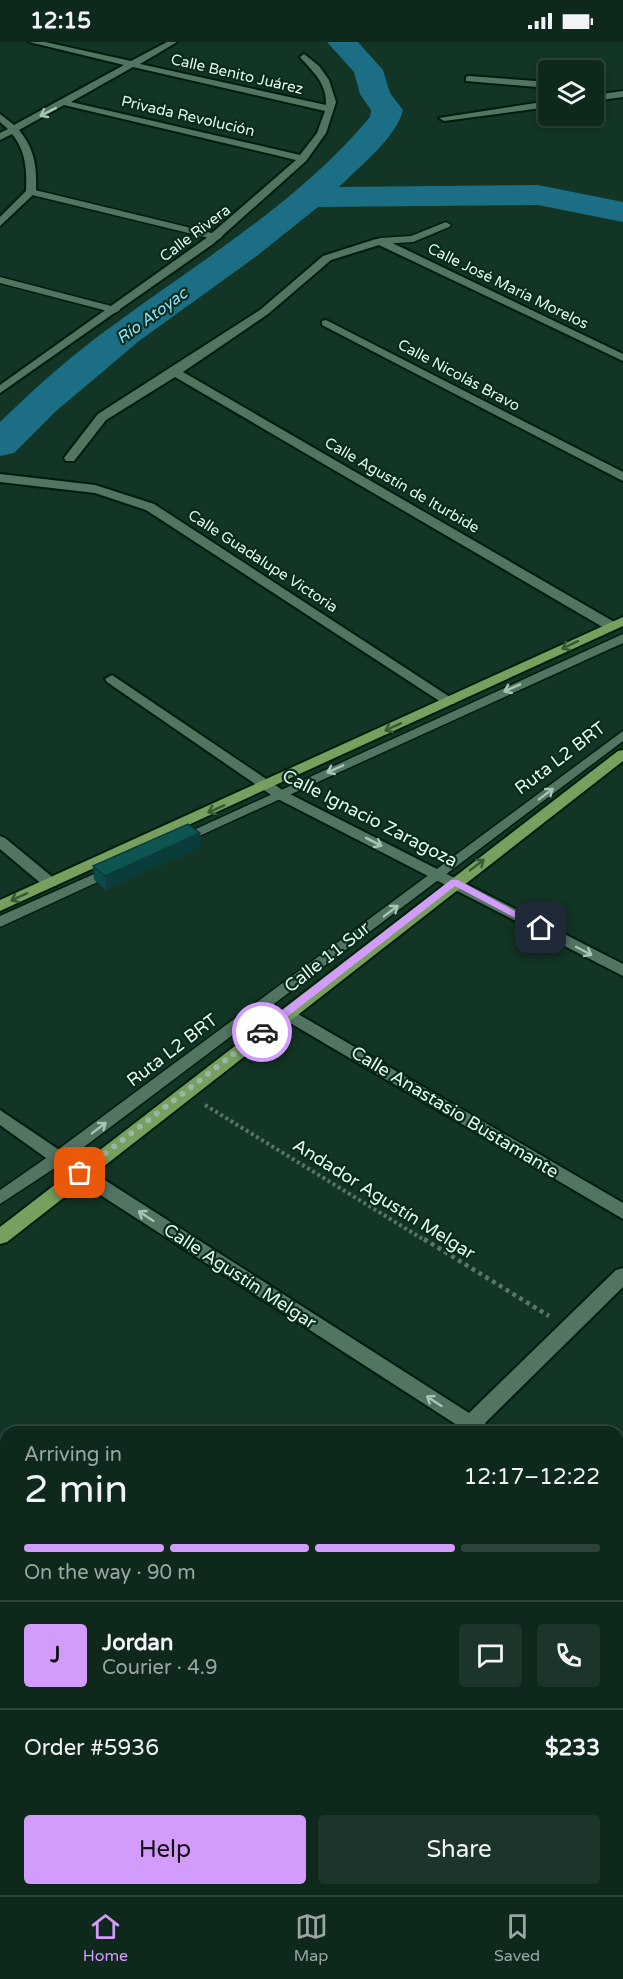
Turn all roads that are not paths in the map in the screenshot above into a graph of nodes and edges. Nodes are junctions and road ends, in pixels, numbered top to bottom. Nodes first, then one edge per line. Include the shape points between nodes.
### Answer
1 (33, 42) edge
2 (173, 42) edge
3 (304, 57) dead end
4 (136, 64) junction
5 (469, 79) dead end
6 (538, 84) edge
7 (604, 90) edge
8 (623, 93) edge
9 (604, 96) edge
10 (66, 103) junction
11 (538, 105) edge
12 (330, 110) junction
13 (0, 117) edge
14 (444, 118) dead end
15 (14, 129) junction
16 (0, 137) edge
17 (303, 159) junction
18 (32, 192) junction
19 (0, 223) edge
20 (446, 225) dead end
21 (217, 237) junction
22 (380, 241) junction
23 (0, 280) edge
24 (115, 310) junction
25 (326, 323) dead end
26 (623, 358) edge
27 (175, 372) junction
28 (0, 390) edge
29 (70, 458) dead end
30 (623, 477) edge
31 (0, 478) edge
32 (617, 624) edge
33 (623, 638) edge
34 (112, 679) dead end
35 (449, 701) junction
36 (623, 735) edge
37 (623, 754) edge
38 (273, 790) junction
39 (0, 840) edge
40 (447, 878) junction
41 (50, 883) junction
42 (0, 906) edge
43 (0, 922) edge
44 (623, 971) edge
45 (286, 1013) junction
46 (0, 1116) edge
47 (58, 1158) junction
48 (80, 1173) junction
49 (0, 1198) edge
50 (623, 1212) edge
51 (0, 1237) edge
52 (623, 1275) edge
53 (466, 1426) edge
54 (476, 1426) edge

1 - 4 street, Calle Benito Juárez
2 - 4 street
3 - 12 street via 323,74 330,92
4 - 10 street
4 - 12 street, Calle Benito Juárez
5 - 6 street
7 - 8 street
8 - 9 street
10 -> 15 street
10 - 17 street, Privada Revolución
11 - 14 street
12 - 17 street, Calle Rivera via 323,131
13 - 15 street
15 - 16 street
15 - 18 street via 33,164
17 - 21 street, Calle Rivera
18 - 19 street
18 - 21 lane
20 - 22 lane via 413,239
21 - 24 street, Calle Rivera
22 - 26 street, Calle José María Morelos
22 - 27 street via 327,258 264,312
23 - 24 lane
24 - 28 street, Calle Rivera
25 - 30 street, Calle Nicolás Bravo
27 - 29 street via 102,417
27 - 32 street, Calle Agustín de Iturbide
31 - 35 street, Calle Guadalupe Victoria via 99,489 150,507
32 -> 35 main road
33 -> 38 lane
34 - 38 street, Calle Ignacio Zaragoza
35 -> 38 main road
40 -> 36 lane, Ruta L2 BRT
40 -> 37 main road, Calle 11 Sur
38 -> 40 street, Calle Ignacio Zaragoza
38 -> 41 main road
38 - 43 lane
39 - 41 street
40 -> 44 street, Calle Ignacio Zaragoza
40 - 45 main road, Calle 11 Sur
47 -> 40 lane, Ruta L2 BRT
41 -> 42 main road
45 - 48 main road, Calle 11 Sur
45 - 50 street, Calle Anastasio Bustamante
46 - 47 street, Calle Agustín Melgar
47 - 48 street, Calle Agustín Melgar
47 - 49 lane, Ruta L2 BRT
48 - 51 main road, Calle 11 Sur
53 -> 48 street, Calle Agustín Melgar
52 - 54 street

